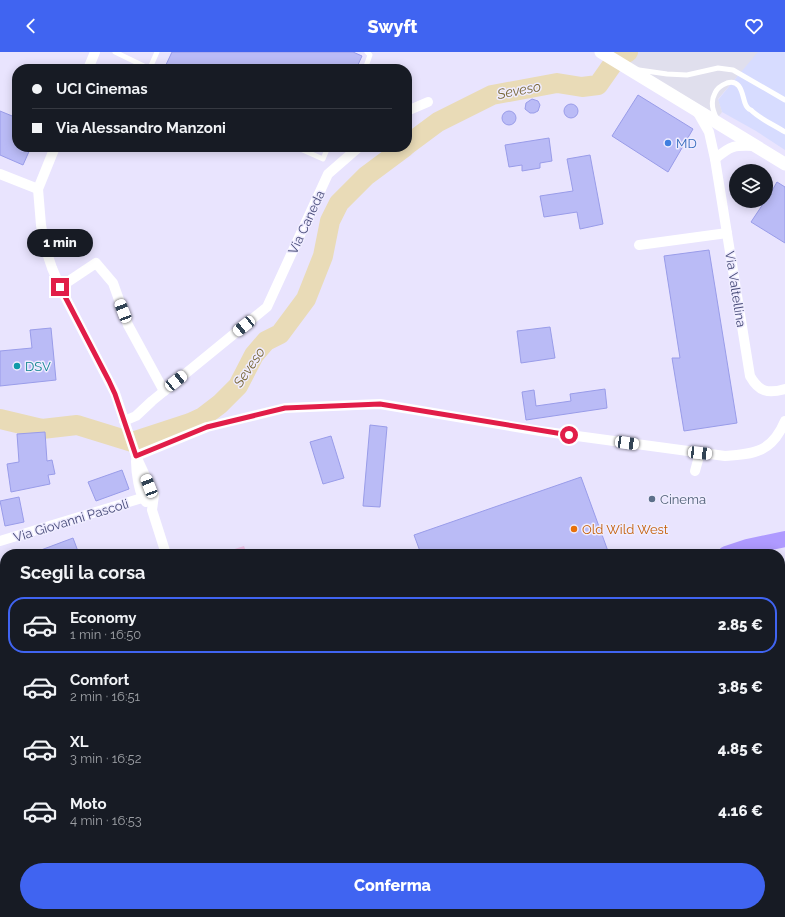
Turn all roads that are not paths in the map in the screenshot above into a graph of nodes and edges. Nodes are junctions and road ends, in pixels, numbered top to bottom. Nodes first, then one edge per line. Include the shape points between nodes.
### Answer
1 (95, 52) edge
2 (115, 52) edge
3 (157, 52) edge
4 (368, 52) edge
5 (602, 53) edge
6 (90, 64) edge
7 (140, 64) edge
8 (152, 64) edge
9 (367, 64) edge
10 (627, 68) junction
11 (785, 100) edge
12 (428, 102) dead end
13 (412, 109) edge
14 (696, 110) junction
15 (719, 124) junction
16 (785, 132) edge
17 (756, 146) junction
18 (53, 152) edge
19 (307, 152) edge
20 (326, 152) edge
21 (353, 152) edge
22 (715, 159) junction
23 (785, 164) edge
24 (0, 174) edge
25 (38, 190) junction
26 (727, 233) junction
27 (639, 245) dead end
28 (60, 287) junction
29 (785, 389) edge
30 (164, 391) junction
31 (785, 421) edge
32 (125, 424) junction
33 (135, 452) junction
34 (700, 453) junction
35 (695, 471) dead end
36 (142, 498) junction
37 (152, 510) junction
38 (785, 539) edge
39 (0, 541) edge
40 (747, 547) junction
41 (785, 548) edge
42 (164, 549) edge
43 (741, 549) edge

1 - 6 street
2 - 7 lane
3 - 8 lane
4 - 9 lane via 370,55
5 - 10 street
10 - 11 lane via 687,75 718,68 733,70
10 - 14 street
12 - 13 street
14 - 15 street
14 - 22 street, Via Valtellina via 709,132
15 - 16 lane via 713,111 712,99 717,88 731,82 742,90 745,104 751,111
15 - 17 street
17 - 22 street via 731,147
17 - 23 street
18 - 25 street
19 - 20 lane via 322,159
21 - 30 street, Via Caneda via 328,174 267,307
22 - 26 street, Via Valtellina
24 - 25 street
25 - 28 street via 45,247
26 - 27 street
26 - 29 street, Via Valtellina via 750,376 754,383 767,392
28 - 30 street via 96,262 113,283 128,325
28 - 32 street via 109,381
30 - 32 street
31 - 34 street via 774,440 750,454 725,456
32 - 33 street
33 - 34 street via 207,427 285,408 380,404 540,431
33 - 36 street
33 - 37 street via 154,495
34 - 35 street
36 - 37 street
36 - 39 street, Via Giovanni Pascoli
37 - 42 street
38 - 40 main road
40 - 41 main road
40 - 43 main road

